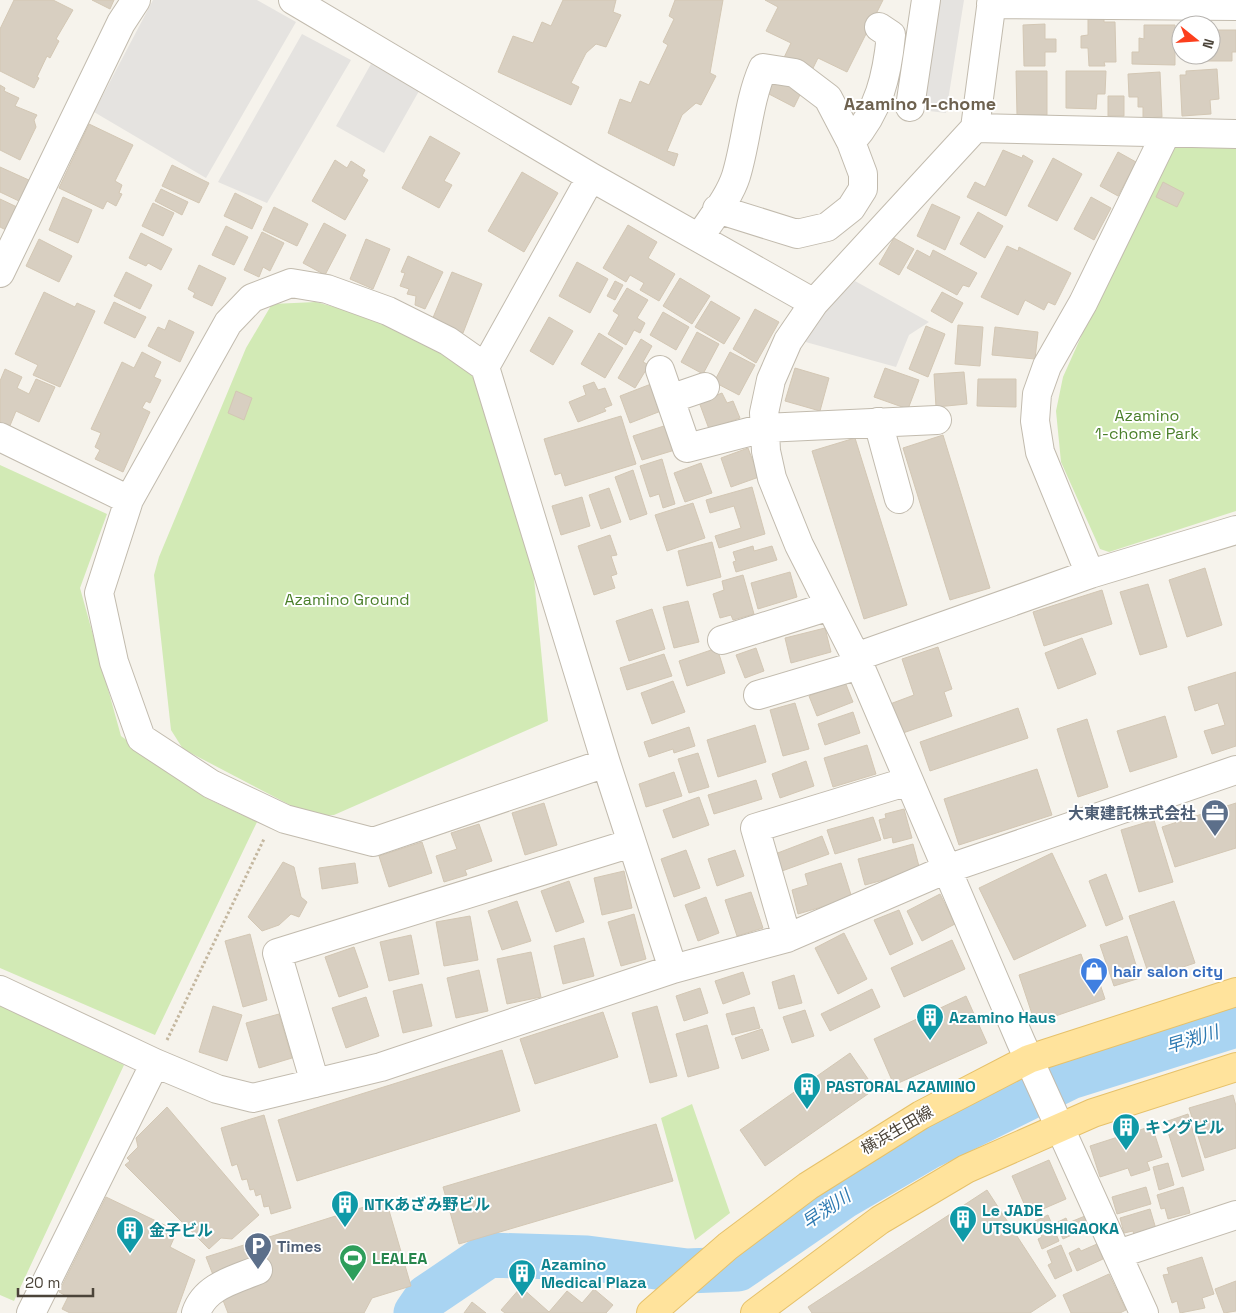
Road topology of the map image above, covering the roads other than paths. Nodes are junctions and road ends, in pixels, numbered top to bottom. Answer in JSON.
{"nodes":[{"id":1,"x":136,"y":0,"type":"edge"},
{"id":2,"x":293,"y":0,"type":"edge"},
{"id":3,"x":926,"y":0,"type":"edge"},
{"id":4,"x":992,"y":2,"type":"edge"},
{"id":5,"x":1236,"y":6,"type":"edge"},
{"id":6,"x":879,"y":27,"type":"dead end"},
{"id":7,"x":910,"y":107,"type":"dead end"},
{"id":8,"x":975,"y":128,"type":"junction"},
{"id":9,"x":1166,"y":133,"type":"junction"},
{"id":10,"x":1236,"y":134,"type":"edge"},
{"id":11,"x":851,"y":142,"type":"junction"},
{"id":12,"x":591,"y":177,"type":"junction"},
{"id":13,"x":717,"y":209,"type":"junction"},
{"id":14,"x":698,"y":238,"type":"junction"},
{"id":15,"x":0,"y":273,"type":"edge"},
{"id":16,"x":814,"y":303,"type":"junction"},
{"id":17,"x":485,"y":367,"type":"junction"},
{"id":18,"x":660,"y":370,"type":"dead end"},
{"id":19,"x":704,"y":387,"type":"dead end"},
{"id":20,"x":670,"y":399,"type":"junction"},
{"id":21,"x":937,"y":420,"type":"dead end"},
{"id":22,"x":878,"y":422,"type":"junction"},
{"id":23,"x":764,"y":428,"type":"junction"},
{"id":24,"x":0,"y":437,"type":"edge"},
{"id":25,"x":899,"y":499,"type":"dead end"},
{"id":26,"x":129,"y":500,"type":"junction"},
{"id":27,"x":1236,"y":530,"type":"edge"},
{"id":28,"x":1090,"y":574,"type":"junction"},
{"id":29,"x":830,"y":606,"type":"junction"},
{"id":30,"x":722,"y":640,"type":"dead end"},
{"id":31,"x":858,"y":661,"type":"junction"},
{"id":32,"x":758,"y":695,"type":"dead end"},
{"id":33,"x":606,"y":763,"type":"junction"},
{"id":34,"x":1236,"y":770,"type":"edge"},
{"id":35,"x":909,"y":781,"type":"junction"},
{"id":36,"x":632,"y":843,"type":"junction"},
{"id":37,"x":947,"y":869,"type":"junction"},
{"id":38,"x":787,"y":938,"type":"junction"},
{"id":39,"x":673,"y":970,"type":"junction"},
{"id":40,"x":0,"y":990,"type":"edge"},
{"id":41,"x":1236,"y":992,"type":"edge"},
{"id":42,"x":155,"y":1063,"type":"junction"},
{"id":43,"x":1032,"y":1066,"type":"junction"},
{"id":44,"x":1236,"y":1067,"type":"edge"},
{"id":45,"x":315,"y":1083,"type":"junction"},
{"id":46,"x":1056,"y":1117,"type":"junction"},
{"id":47,"x":1236,"y":1216,"type":"edge"},
{"id":48,"x":1118,"y":1254,"type":"junction"},
{"id":49,"x":258,"y":1270,"type":"dead end"},
{"id":50,"x":657,"y":1307,"type":"edge"},
{"id":51,"x":31,"y":1313,"type":"edge"},
{"id":52,"x":196,"y":1313,"type":"edge"},
{"id":53,"x":755,"y":1313,"type":"edge"},
{"id":54,"x":1144,"y":1313,"type":"edge"}],
"edges":[{"from":1,"to":15,"type":"street"},
{"from":2,"to":12,"type":"street"},
{"from":3,"to":7,"type":"street"},
{"from":4,"to":5,"type":"street"},
{"from":4,"to":8,"type":"street"},
{"from":6,"to":11,"type":"street"},
{"from":8,"to":9,"type":"street"},
{"from":8,"to":16,"type":"street"},
{"from":9,"to":10,"type":"street"},
{"from":9,"to":28,"type":"street"},
{"from":11,"to":13,"type":"street"},
{"from":11,"to":13,"type":"street"},
{"from":12,"to":14,"type":"street"},
{"from":12,"to":17,"type":"street"},
{"from":13,"to":14,"type":"street"},
{"from":14,"to":16,"type":"street"},
{"from":16,"to":23,"type":"street"},
{"from":17,"to":26,"type":"street"},
{"from":17,"to":33,"type":"street"},
{"from":18,"to":20,"type":"street"},
{"from":19,"to":20,"type":"street"},
{"from":20,"to":23,"type":"street"},
{"from":21,"to":22,"type":"street"},
{"from":22,"to":23,"type":"street"},
{"from":22,"to":25,"type":"street"},
{"from":23,"to":29,"type":"street"},
{"from":24,"to":26,"type":"street"},
{"from":26,"to":33,"type":"street"},
{"from":27,"to":28,"type":"street"},
{"from":28,"to":31,"type":"street"},
{"from":29,"to":30,"type":"street"},
{"from":29,"to":31,"type":"street"},
{"from":31,"to":32,"type":"street"},
{"from":31,"to":35,"type":"street"},
{"from":33,"to":36,"type":"street"},
{"from":34,"to":37,"type":"street"},
{"from":35,"to":37,"type":"street"},
{"from":35,"to":38,"type":"street"},
{"from":36,"to":39,"type":"street"},
{"from":36,"to":45,"type":"street"},
{"from":37,"to":38,"type":"street"},
{"from":37,"to":43,"type":"street"},
{"from":38,"to":39,"type":"street"},
{"from":39,"to":45,"type":"street"},
{"from":40,"to":42,"type":"street"},
{"from":41,"to":43,"type":"main road","name":"横浜生田線"},
{"from":42,"to":45,"type":"street"},
{"from":42,"to":51,"type":"street"},
{"from":43,"to":46,"type":"street"},
{"from":43,"to":50,"type":"main road","name":"横浜生田線"},
{"from":44,"to":46,"type":"main road"},
{"from":46,"to":48,"type":"street"},
{"from":46,"to":53,"type":"main road"},
{"from":47,"to":48,"type":"street"},
{"from":48,"to":54,"type":"street"},
{"from":49,"to":52,"type":"street"}]}
